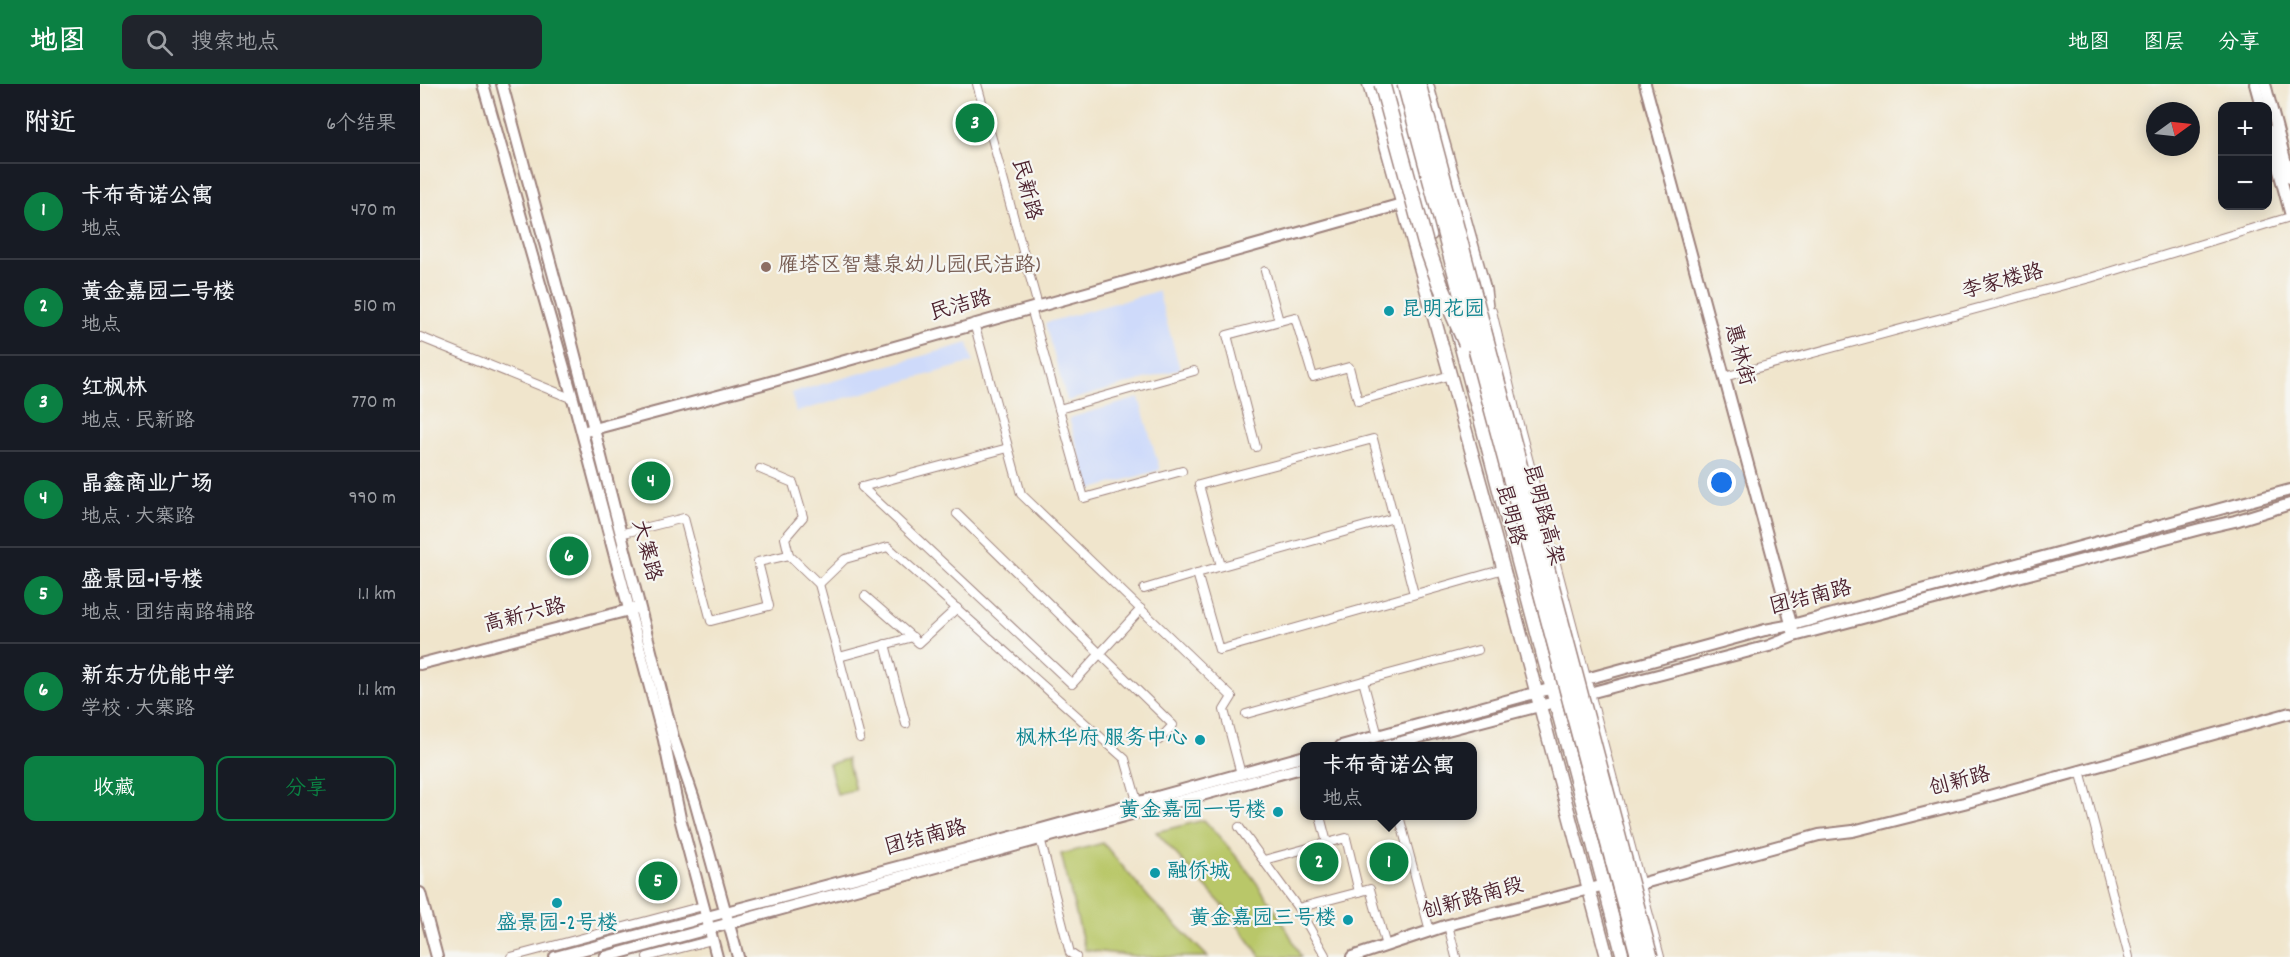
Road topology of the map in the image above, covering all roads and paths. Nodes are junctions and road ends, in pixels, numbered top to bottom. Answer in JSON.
{"nodes":[{"id":1,"x":483,"y":84,"type":"edge"},
{"id":2,"x":502,"y":84,"type":"edge"},
{"id":3,"x":977,"y":84,"type":"edge"},
{"id":4,"x":1369,"y":84,"type":"edge"},
{"id":5,"x":1382,"y":84,"type":"edge"},
{"id":6,"x":1390,"y":84,"type":"edge"},
{"id":7,"x":1405,"y":84,"type":"edge"},
{"id":8,"x":1418,"y":84,"type":"edge"},
{"id":9,"x":1426,"y":84,"type":"edge"},
{"id":10,"x":1432,"y":84,"type":"edge"},
{"id":11,"x":1645,"y":84,"type":"edge"},
{"id":12,"x":2255,"y":84,"type":"edge"},
{"id":13,"x":2265,"y":84,"type":"edge"},
{"id":14,"x":2260,"y":102,"type":"edge"},
{"id":15,"x":2272,"y":145,"type":"edge"},
{"id":16,"x":2290,"y":178,"type":"edge"},
{"id":17,"x":1421,"y":199,"type":"junction"},
{"id":18,"x":1401,"y":204,"type":"junction"},
{"id":19,"x":2290,"y":212,"type":"edge"},
{"id":20,"x":2290,"y":217,"type":"edge"},
{"id":21,"x":1265,"y":271,"type":"dead end"},
{"id":22,"x":1034,"y":307,"type":"junction"},
{"id":23,"x":1279,"y":321,"type":"junction"},
{"id":24,"x":974,"y":323,"type":"junction"},
{"id":25,"x":420,"y":338,"type":"edge"},
{"id":26,"x":1490,"y":355,"type":"junction"},
{"id":27,"x":1194,"y":371,"type":"dead end"},
{"id":28,"x":1451,"y":375,"type":"junction"},
{"id":29,"x":1724,"y":377,"type":"junction"},
{"id":30,"x":1485,"y":388,"type":"junction"},
{"id":31,"x":573,"y":399,"type":"junction"},
{"id":32,"x":1059,"y":409,"type":"junction"},
{"id":33,"x":587,"y":431,"type":"junction"},
{"id":34,"x":1256,"y":447,"type":"dead end"},
{"id":35,"x":1008,"y":448,"type":"junction"},
{"id":36,"x":760,"y":469,"type":"dead end"},
{"id":37,"x":1182,"y":471,"type":"dead end"},
{"id":38,"x":2290,"y":489,"type":"edge"},
{"id":39,"x":2287,"y":506,"type":"edge"},
{"id":40,"x":957,"y":514,"type":"dead end"},
{"id":41,"x":1394,"y":518,"type":"junction"},
{"id":42,"x":620,"y":534,"type":"junction"},
{"id":43,"x":789,"y":555,"type":"junction"},
{"id":44,"x":1221,"y":567,"type":"junction"},
{"id":45,"x":1503,"y":569,"type":"junction"},
{"id":46,"x":1197,"y":573,"type":"junction"},
{"id":47,"x":819,"y":584,"type":"junction"},
{"id":48,"x":1144,"y":589,"type":"dead end"},
{"id":49,"x":1414,"y":594,"type":"junction"},
{"id":50,"x":865,"y":596,"type":"dead end"},
{"id":51,"x":957,"y":608,"type":"junction"},
{"id":52,"x":634,"y":609,"type":"junction"},
{"id":53,"x":1141,"y":609,"type":"junction"},
{"id":54,"x":1793,"y":631,"type":"junction"},
{"id":55,"x":913,"y":637,"type":"junction"},
{"id":56,"x":885,"y":645,"type":"junction"},
{"id":57,"x":1478,"y":650,"type":"dead end"},
{"id":58,"x":1100,"y":655,"type":"junction"},
{"id":59,"x":839,"y":657,"type":"junction"},
{"id":60,"x":420,"y":664,"type":"edge"},
{"id":61,"x":1586,"y":678,"type":"junction"},
{"id":62,"x":1363,"y":681,"type":"junction"},
{"id":63,"x":1551,"y":688,"type":"junction"},
{"id":64,"x":1537,"y":693,"type":"junction"},
{"id":65,"x":1591,"y":694,"type":"junction"},
{"id":66,"x":1555,"y":703,"type":"junction"},
{"id":67,"x":1540,"y":707,"type":"junction"},
{"id":68,"x":2290,"y":713,"type":"edge"},
{"id":69,"x":1246,"y":714,"type":"dead end"},
{"id":70,"x":906,"y":724,"type":"dead end"},
{"id":71,"x":1378,"y":736,"type":"junction"},
{"id":72,"x":860,"y":738,"type":"dead end"},
{"id":73,"x":1159,"y":740,"type":"dead end"},
{"id":74,"x":1358,"y":742,"type":"edge"},
{"id":75,"x":1405,"y":742,"type":"edge"},
{"id":76,"x":1300,"y":757,"type":"edge"},
{"id":77,"x":1300,"y":768,"type":"edge"},
{"id":78,"x":2080,"y":770,"type":"junction"},
{"id":79,"x":1241,"y":774,"type":"junction"},
{"id":80,"x":1137,"y":801,"type":"junction"},
{"id":81,"x":1321,"y":820,"type":"edge"},
{"id":82,"x":1400,"y":820,"type":"edge"},
{"id":83,"x":1239,"y":827,"type":"dead end"},
{"id":84,"x":1039,"y":834,"type":"junction"},
{"id":85,"x":1327,"y":843,"type":"junction"},
{"id":86,"x":1264,"y":860,"type":"junction"},
{"id":87,"x":1640,"y":884,"type":"junction"},
{"id":88,"x":1605,"y":885,"type":"junction"},
{"id":89,"x":1590,"y":888,"type":"junction"},
{"id":90,"x":1359,"y":892,"type":"junction"},
{"id":91,"x":420,"y":893,"type":"edge"},
{"id":92,"x":1625,"y":902,"type":"junction"},
{"id":93,"x":1298,"y":908,"type":"junction"},
{"id":94,"x":705,"y":911,"type":"junction"},
{"id":95,"x":726,"y":911,"type":"junction"},
{"id":96,"x":729,"y":924,"type":"junction"},
{"id":97,"x":1448,"y":925,"type":"junction"},
{"id":98,"x":1430,"y":931,"type":"junction"},
{"id":99,"x":711,"y":935,"type":"junction"},
{"id":100,"x":1386,"y":946,"type":"junction"},
{"id":101,"x":1325,"y":955,"type":"dead end"},
{"id":102,"x":437,"y":957,"type":"edge"},
{"id":103,"x":511,"y":957,"type":"edge"},
{"id":104,"x":555,"y":957,"type":"edge"},
{"id":105,"x":605,"y":957,"type":"edge"},
{"id":106,"x":647,"y":957,"type":"edge"},
{"id":107,"x":717,"y":957,"type":"edge"},
{"id":108,"x":738,"y":957,"type":"edge"},
{"id":109,"x":1076,"y":957,"type":"edge"},
{"id":110,"x":1352,"y":957,"type":"edge"},
{"id":111,"x":1456,"y":957,"type":"edge"},
{"id":112,"x":1607,"y":957,"type":"edge"},
{"id":113,"x":1623,"y":957,"type":"edge"},
{"id":114,"x":1633,"y":957,"type":"edge"},
{"id":115,"x":1639,"y":957,"type":"edge"},
{"id":116,"x":1650,"y":957,"type":"edge"},
{"id":117,"x":1659,"y":957,"type":"edge"},
{"id":118,"x":2130,"y":957,"type":"edge"}],
"edges":[{"from":1,"to":31,"type":"main road","name":"大寨路"},
{"from":2,"to":33,"type":"main road","name":"大寨路"},
{"from":3,"to":22,"type":"street","name":"民新路"},
{"from":4,"to":18,"type":"main road","name":"昆明路"},
{"from":5,"to":30,"type":"highway","bridge":true},
{"from":6,"to":17,"type":"main road","name":"昆明路"},
{"from":7,"to":30,"type":"highway","name":"昆明路高架","bridge":true},
{"from":8,"to":26,"type":"highway","name":"昆明路高架","bridge":true},
{"from":9,"to":26,"type":"highway","bridge":true},
{"from":10,"to":61,"type":"street","name":"昆明路"},
{"from":11,"to":29,"type":"main road","name":"惠林街"},
{"from":12,"to":14,"type":"main road"},
{"from":13,"to":16,"type":"main road"},
{"from":15,"to":19,"type":"main road"},
{"from":17,"to":18,"type":"main road","name":"民洁路"},
{"from":17,"to":63,"type":"main road","name":"昆明路"},
{"from":18,"to":22,"type":"main road","name":"民洁路"},
{"from":18,"to":28,"type":"main road","name":"昆明路"},
{"from":20,"to":29,"type":"street","name":"李家楼路"},
{"from":21,"to":23,"type":"street"},
{"from":22,"to":24,"type":"main road","name":"民洁路"},
{"from":22,"to":32,"type":"street","name":"民新路"},
{"from":23,"to":28,"type":"street"},
{"from":23,"to":34,"type":"street"},
{"from":24,"to":33,"type":"main road","name":"民洁路"},
{"from":24,"to":35,"type":"street"},
{"from":25,"to":31,"type":"street"},
{"from":26,"to":116,"type":"highway","name":"昆明路高架","bridge":true},
{"from":27,"to":32,"type":"street"},
{"from":28,"to":45,"type":"main road","name":"昆明路"},
{"from":29,"to":54,"type":"main road","name":"惠林街"},
{"from":30,"to":92,"type":"highway","name":"昆明路高架","bridge":true},
{"from":31,"to":33,"type":"main road","name":"大寨路"},
{"from":32,"to":37,"type":"street","name":"民新路"},
{"from":33,"to":42,"type":"main road","name":"大寨路"},
{"from":33,"to":52,"type":"main road","name":"大寨路"},
{"from":35,"to":53,"type":"street"},
{"from":35,"to":58,"type":"street"},
{"from":36,"to":43,"type":"street"},
{"from":38,"to":54,"type":"main road","name":"团结南路"},
{"from":39,"to":54,"type":"main road","name":"团结南路"},
{"from":40,"to":58,"type":"street"},
{"from":41,"to":44,"type":"street"},
{"from":41,"to":44,"type":"street"},
{"from":41,"to":49,"type":"street"},
{"from":42,"to":43,"type":"street"},
{"from":42,"to":52,"type":"main road","name":"大寨路"},
{"from":43,"to":47,"type":"street"},
{"from":44,"to":46,"type":"street"},
{"from":45,"to":49,"type":"street"},
{"from":45,"to":64,"type":"main road","name":"昆明路"},
{"from":46,"to":48,"type":"street"},
{"from":46,"to":49,"type":"street"},
{"from":47,"to":51,"type":"street"},
{"from":47,"to":59,"type":"street"},
{"from":50,"to":55,"type":"street"},
{"from":51,"to":55,"type":"street"},
{"from":51,"to":80,"type":"street"},
{"from":52,"to":60,"type":"main road","name":"高新六路"},
{"from":52,"to":94,"type":"main road","name":"大寨路"},
{"from":52,"to":95,"type":"main road","name":"大寨路"},
{"from":53,"to":58,"type":"street"},
{"from":53,"to":79,"type":"street"},
{"from":54,"to":61,"type":"main road","name":"团结南路"},
{"from":54,"to":65,"type":"main road","name":"团结南路"},
{"from":55,"to":56,"type":"street"},
{"from":56,"to":59,"type":"street"},
{"from":56,"to":70,"type":"street"},
{"from":57,"to":62,"type":"street"},
{"from":58,"to":73,"type":"street"},
{"from":59,"to":72,"type":"street"},
{"from":61,"to":63,"type":"main road","name":"团结南路"},
{"from":61,"to":65,"type":"street","name":"昆明路"},
{"from":62,"to":69,"type":"street"},
{"from":62,"to":71,"type":"street"},
{"from":63,"to":64,"type":"main road","name":"团结南路"},
{"from":63,"to":66,"type":"main road","name":"昆明路"},
{"from":64,"to":67,"type":"main road","name":"昆明路"},
{"from":64,"to":71,"type":"main road","name":"团结南路"},
{"from":65,"to":66,"type":"main road","name":"团结南路"},
{"from":65,"to":87,"type":"street","name":"昆明路"},
{"from":66,"to":67,"type":"main road","name":"团结南路"},
{"from":66,"to":88,"type":"main road","name":"昆明路"},
{"from":67,"to":75,"type":"main road","name":"团结南路"},
{"from":67,"to":89,"type":"main road","name":"昆明路"},
{"from":68,"to":78,"type":"main road","name":"创新路"},
{"from":71,"to":74,"type":"main road","name":"团结南路"},
{"from":76,"to":79,"type":"main road","name":"团结南路"},
{"from":77,"to":84,"type":"main road","name":"团结南路"},
{"from":78,"to":87,"type":"main road","name":"创新路"},
{"from":78,"to":118,"type":"street"},
{"from":79,"to":80,"type":"main road","name":"团结南路"},
{"from":80,"to":84,"type":"main road","name":"团结南路"},
{"from":81,"to":85,"type":"street"},
{"from":82,"to":98,"type":"street"},
{"from":83,"to":86,"type":"street"},
{"from":84,"to":95,"type":"main road","name":"团结南路"},
{"from":84,"to":96,"type":"main road","name":"团结南路"},
{"from":84,"to":109,"type":"street"},
{"from":85,"to":86,"type":"street"},
{"from":85,"to":90,"type":"street"},
{"from":86,"to":93,"type":"street"},
{"from":87,"to":88,"type":"street"},
{"from":87,"to":117,"type":"street","name":"昆明路"},
{"from":88,"to":89,"type":"main road","name":"创新路南段"},
{"from":88,"to":113,"type":"main road","name":"昆明路"},
{"from":89,"to":97,"type":"main road","name":"创新路南段"},
{"from":89,"to":112,"type":"main road","name":"昆明路"},
{"from":90,"to":93,"type":"street"},
{"from":90,"to":100,"type":"street"},
{"from":91,"to":102,"type":"main road"},
{"from":92,"to":114,"type":"highway","bridge":true},
{"from":92,"to":115,"type":"highway","name":"昆明路高架","bridge":true},
{"from":93,"to":101,"type":"street"},
{"from":94,"to":95,"type":"main road","name":"团结南路"},
{"from":94,"to":99,"type":"main road","name":"大寨路"},
{"from":94,"to":103,"type":"street"},
{"from":94,"to":104,"type":"main road","name":"团结南路"},
{"from":95,"to":96,"type":"main road","name":"大寨路"},
{"from":96,"to":99,"type":"main road","name":"团结南路"},
{"from":96,"to":108,"type":"main road","name":"大寨路"},
{"from":97,"to":98,"type":"main road","name":"创新路南段"},
{"from":97,"to":111,"type":"street"},
{"from":98,"to":100,"type":"main road","name":"创新路南段"},
{"from":99,"to":105,"type":"main road","name":"团结南路"},
{"from":99,"to":106,"type":"street"},
{"from":99,"to":107,"type":"main road","name":"大寨路"},
{"from":100,"to":110,"type":"main road","name":"创新路南段"}]}
